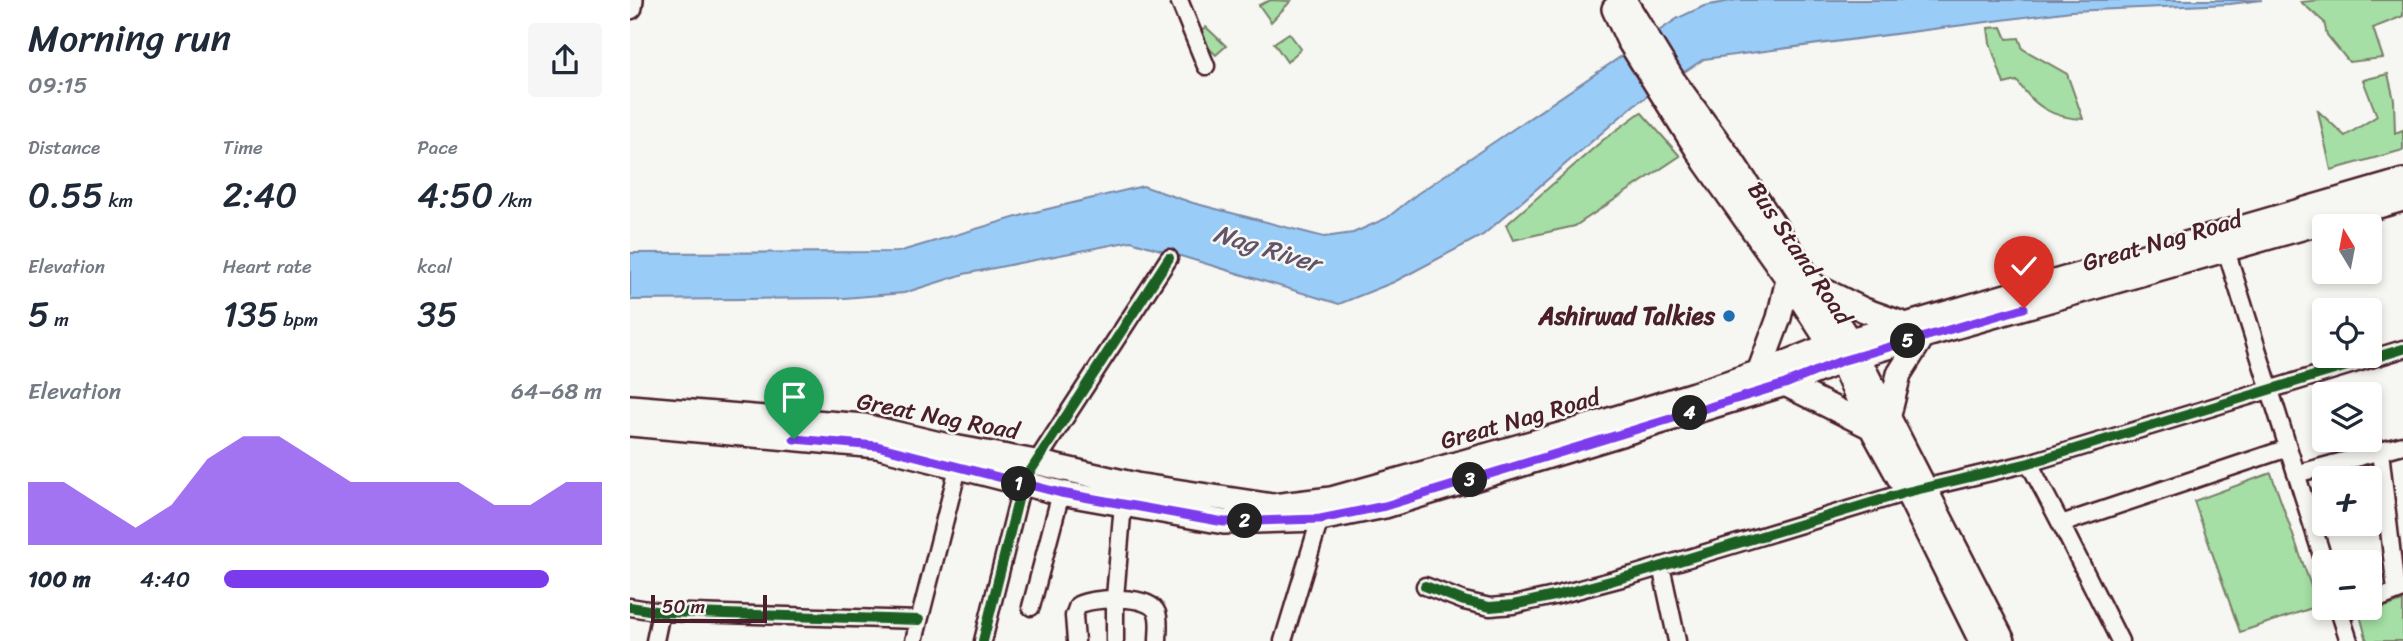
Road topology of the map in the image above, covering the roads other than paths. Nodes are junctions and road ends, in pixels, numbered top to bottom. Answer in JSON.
{"nodes":[{"id":1,"x":631,"y":0,"type":"edge"},
{"id":2,"x":1179,"y":0,"type":"edge"},
{"id":3,"x":1610,"y":0,"type":"edge"},
{"id":4,"x":1624,"y":0,"type":"edge"},
{"id":5,"x":630,"y":7,"type":"edge"},
{"id":6,"x":1637,"y":37,"type":"junction"},
{"id":7,"x":1206,"y":66,"type":"dead end"},
{"id":8,"x":1667,"y":84,"type":"junction"},
{"id":9,"x":2403,"y":181,"type":"edge"},
{"id":10,"x":2403,"y":199,"type":"edge"},
{"id":11,"x":2226,"y":250,"type":"junction"},
{"id":12,"x":1169,"y":258,"type":"dead end"},
{"id":13,"x":1788,"y":279,"type":"junction"},
{"id":14,"x":1814,"y":285,"type":"junction"},
{"id":15,"x":1914,"y":331,"type":"junction"},
{"id":16,"x":2403,"y":349,"type":"edge"},
{"id":17,"x":1844,"y":351,"type":"junction"},
{"id":18,"x":1759,"y":372,"type":"junction"},
{"id":19,"x":1785,"y":384,"type":"junction"},
{"id":20,"x":2270,"y":390,"type":"junction"},
{"id":21,"x":630,"y":407,"type":"edge"},
{"id":22,"x":1880,"y":421,"type":"junction"},
{"id":23,"x":630,"y":424,"type":"edge"},
{"id":24,"x":2403,"y":445,"type":"edge"},
{"id":25,"x":2288,"y":448,"type":"junction"},
{"id":26,"x":2382,"y":450,"type":"edge"},
{"id":27,"x":2376,"y":452,"type":"edge"},
{"id":28,"x":2380,"y":452,"type":"edge"},
{"id":29,"x":1035,"y":462,"type":"junction"},
{"id":30,"x":2029,"y":463,"type":"junction"},
{"id":31,"x":958,"y":468,"type":"junction"},
{"id":32,"x":2296,"y":474,"type":"junction"},
{"id":33,"x":1022,"y":484,"type":"junction"},
{"id":34,"x":1916,"y":490,"type":"junction"},
{"id":35,"x":1061,"y":493,"type":"junction"},
{"id":36,"x":1123,"y":504,"type":"junction"},
{"id":37,"x":1320,"y":519,"type":"junction"},
{"id":38,"x":2061,"y":524,"type":"junction"},
{"id":39,"x":2320,"y":550,"type":"edge"},
{"id":40,"x":1661,"y":565,"type":"junction"},
{"id":41,"x":1426,"y":586,"type":"dead end"},
{"id":42,"x":2399,"y":590,"type":"edge"},
{"id":43,"x":1115,"y":597,"type":"junction"},
{"id":44,"x":2382,"y":597,"type":"edge"},
{"id":45,"x":630,"y":607,"type":"edge"},
{"id":46,"x":1031,"y":607,"type":"dead end"},
{"id":47,"x":661,"y":612,"type":"junction"},
{"id":48,"x":919,"y":620,"type":"junction"},
{"id":49,"x":2342,"y":620,"type":"edge"},
{"id":50,"x":655,"y":641,"type":"edge"},
{"id":51,"x":914,"y":641,"type":"edge"},
{"id":52,"x":983,"y":641,"type":"edge"},
{"id":53,"x":1076,"y":641,"type":"edge"},
{"id":54,"x":1115,"y":641,"type":"edge"},
{"id":55,"x":1158,"y":641,"type":"edge"},
{"id":56,"x":1283,"y":641,"type":"edge"},
{"id":57,"x":1677,"y":641,"type":"edge"},
{"id":58,"x":1981,"y":641,"type":"edge"},
{"id":59,"x":2003,"y":641,"type":"edge"},
{"id":60,"x":2120,"y":641,"type":"edge"},
{"id":61,"x":2349,"y":641,"type":"edge"}],
"edges":[{"from":1,"to":5,"type":"main road"},
{"from":2,"to":7,"type":"street"},
{"from":3,"to":6,"type":"main road"},
{"from":4,"to":6,"type":"main road"},
{"from":6,"to":8,"type":"main road"},
{"from":8,"to":13,"type":"main road","name":"Bus Stand Road"},
{"from":8,"to":14,"type":"main road"},
{"from":9,"to":15,"type":"main road","name":"Great Nag Road"},
{"from":10,"to":11,"type":"main road","name":"Great Nag Road"},
{"from":11,"to":15,"type":"main road","name":"Great Nag Road"},
{"from":11,"to":20,"type":"street"},
{"from":12,"to":29,"type":"street"},
{"from":13,"to":17,"type":"main road","name":"Bus Stand Road"},
{"from":13,"to":18,"type":"main road"},
{"from":14,"to":15,"type":"main road"},
{"from":14,"to":17,"type":"main road"},
{"from":15,"to":17,"type":"main road","name":"Great Nag Road"},
{"from":15,"to":22,"type":"main road"},
{"from":16,"to":20,"type":"street"},
{"from":17,"to":18,"type":"main road","name":"Great Nag Road"},
{"from":17,"to":19,"type":"main road","name":"Great Nag Road"},
{"from":17,"to":22,"type":"main road","name":"Bus Stand Road"},
{"from":18,"to":29,"type":"main road","name":"Great Nag Road"},
{"from":19,"to":22,"type":"main road"},
{"from":19,"to":37,"type":"main road","name":"Great Nag Road"},
{"from":20,"to":25,"type":"street"},
{"from":20,"to":30,"type":"street"},
{"from":21,"to":29,"type":"main road","name":"Great Nag Road"},
{"from":22,"to":34,"type":"main road","name":"Bus Stand Road"},
{"from":23,"to":31,"type":"main road","name":"Great Nag Road"},
{"from":24,"to":26,"type":"street"},
{"from":25,"to":32,"type":"street"},
{"from":25,"to":38,"type":"street"},
{"from":27,"to":32,"type":"street"},
{"from":28,"to":42,"type":"street"},
{"from":29,"to":33,"type":"street"},
{"from":30,"to":34,"type":"street"},
{"from":30,"to":38,"type":"street"},
{"from":31,"to":33,"type":"main road","name":"Great Nag Road"},
{"from":31,"to":48,"type":"street"},
{"from":32,"to":39,"type":"street"},
{"from":33,"to":35,"type":"main road","name":"Great Nag Road"},
{"from":33,"to":52,"type":"street"},
{"from":34,"to":40,"type":"street"},
{"from":34,"to":58,"type":"main road","name":"Bus Stand Road"},
{"from":34,"to":59,"type":"main road"},
{"from":35,"to":36,"type":"main road","name":"Great Nag Road"},
{"from":35,"to":46,"type":"street"},
{"from":36,"to":37,"type":"main road","name":"Great Nag Road"},
{"from":36,"to":43,"type":"street"},
{"from":37,"to":56,"type":"street"},
{"from":38,"to":60,"type":"street"},
{"from":40,"to":41,"type":"street"},
{"from":40,"to":57,"type":"street"},
{"from":42,"to":44,"type":"street"},
{"from":43,"to":53,"type":"street"},
{"from":43,"to":54,"type":"street"},
{"from":43,"to":55,"type":"street"},
{"from":45,"to":47,"type":"street"},
{"from":47,"to":48,"type":"street"},
{"from":47,"to":50,"type":"street"},
{"from":48,"to":51,"type":"street"},
{"from":49,"to":61,"type":"street"}]}
